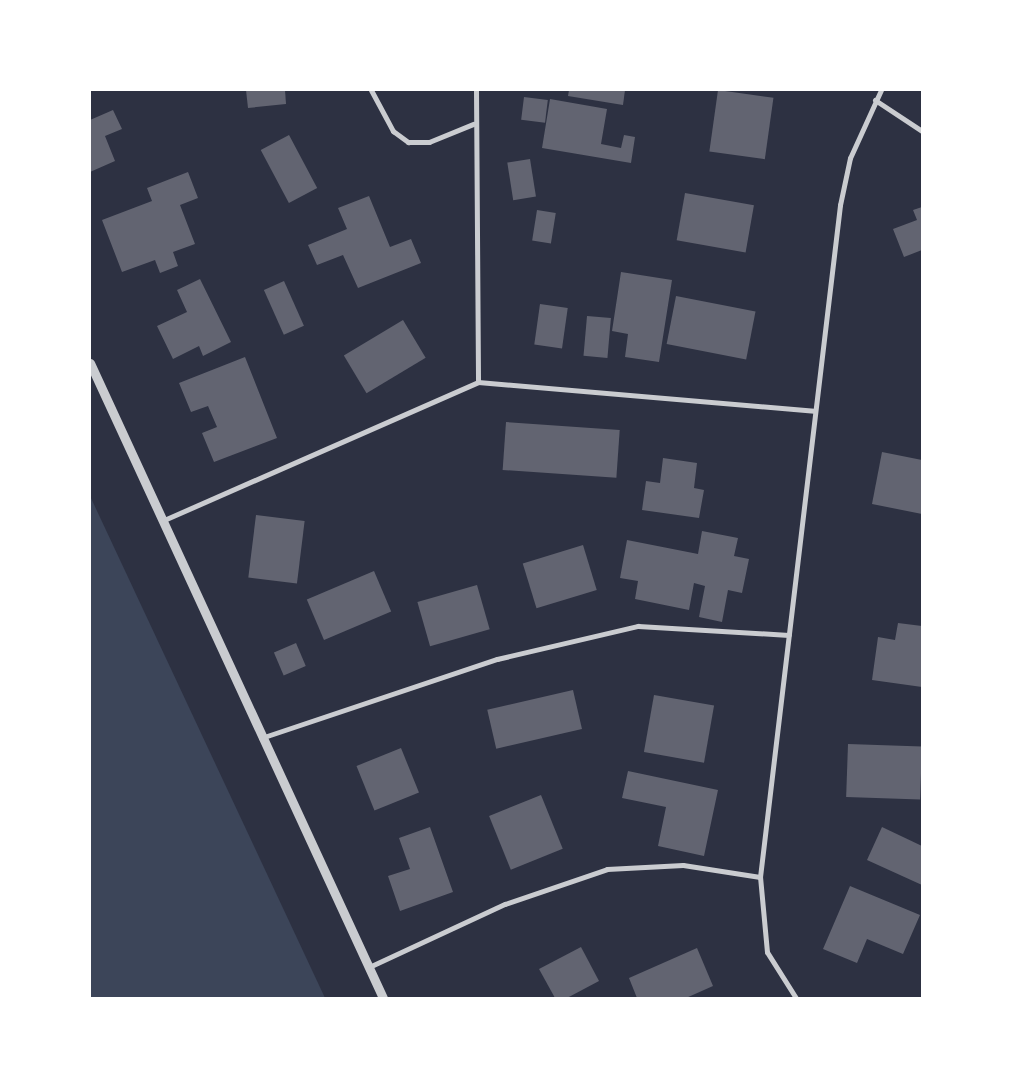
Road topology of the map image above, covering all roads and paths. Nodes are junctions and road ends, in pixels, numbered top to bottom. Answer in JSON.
{"nodes":[{"id":1,"x":370,"y":90,"type":"edge"},
{"id":2,"x":476,"y":90,"type":"edge"},
{"id":3,"x":881,"y":90,"type":"edge"},
{"id":4,"x":875,"y":100,"type":"junction"},
{"id":5,"x":473,"y":124,"type":"junction"},
{"id":6,"x":922,"y":131,"type":"edge"},
{"id":7,"x":90,"y":363,"type":"edge"},
{"id":8,"x":478,"y":382,"type":"junction"},
{"id":9,"x":814,"y":411,"type":"junction"},
{"id":10,"x":164,"y":520,"type":"junction"},
{"id":11,"x":789,"y":635,"type":"junction"},
{"id":12,"x":259,"y":738,"type":"junction"},
{"id":13,"x":760,"y":877,"type":"junction"},
{"id":14,"x":369,"y":967,"type":"junction"},
{"id":15,"x":383,"y":998,"type":"edge"},
{"id":16,"x":796,"y":998,"type":"edge"}],
"edges":[{"from":1,"to":5,"type":"street"},
{"from":2,"to":5,"type":"street"},
{"from":3,"to":4,"type":"street"},
{"from":4,"to":6,"type":"street"},
{"from":4,"to":9,"type":"street"},
{"from":5,"to":8,"type":"street"},
{"from":7,"to":10,"type":"street"},
{"from":8,"to":9,"type":"street"},
{"from":8,"to":10,"type":"street"},
{"from":9,"to":11,"type":"street"},
{"from":10,"to":12,"type":"street"},
{"from":11,"to":12,"type":"street"},
{"from":11,"to":13,"type":"street"},
{"from":12,"to":14,"type":"street"},
{"from":13,"to":14,"type":"street"},
{"from":13,"to":16,"type":"street"},
{"from":14,"to":15,"type":"street"}]}
